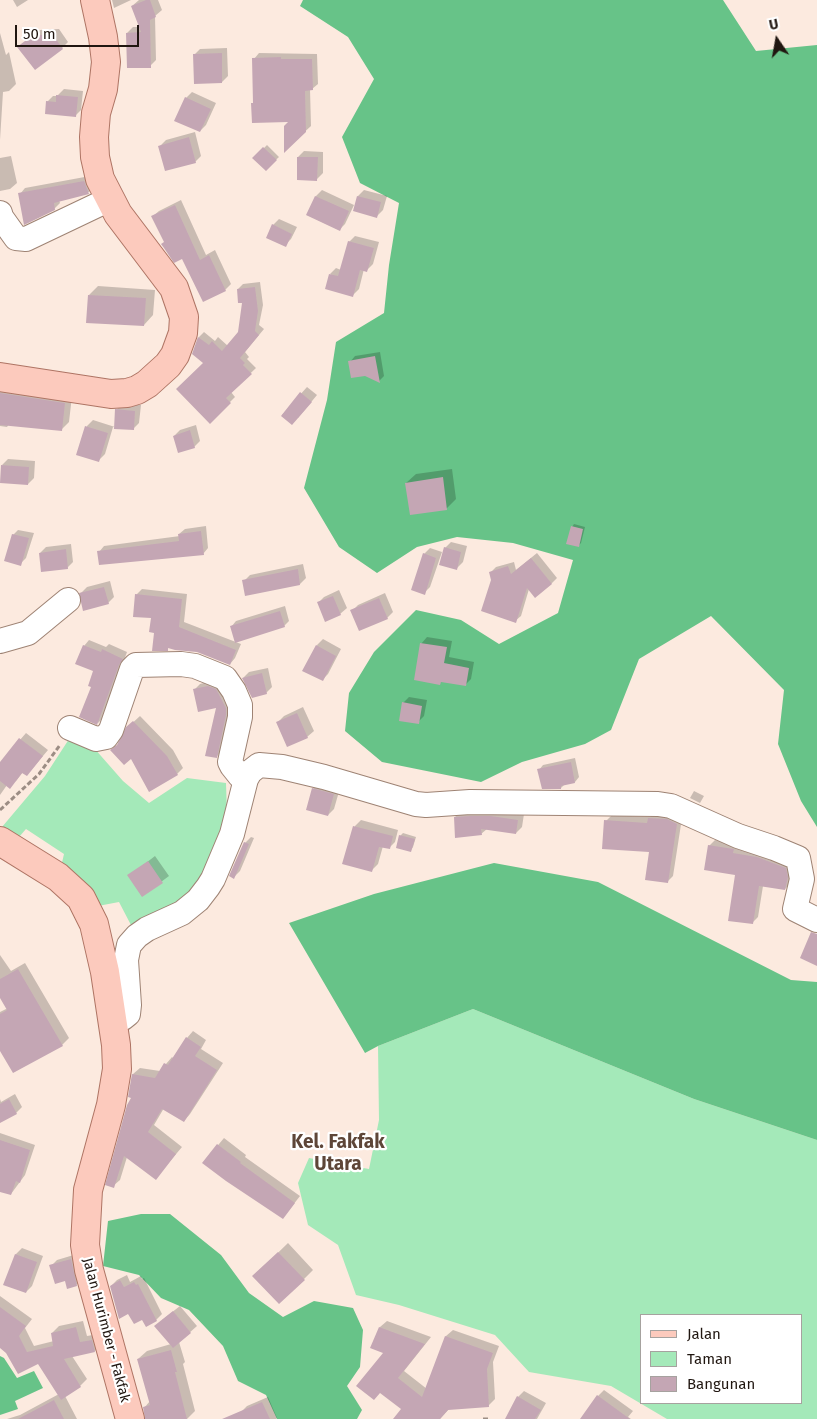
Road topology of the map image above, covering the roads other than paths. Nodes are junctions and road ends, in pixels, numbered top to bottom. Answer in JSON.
{"nodes":[{"id":1,"x":95,"y":0,"type":"edge"},
{"id":2,"x":110,"y":199,"type":"junction"},
{"id":3,"x":0,"y":213,"type":"edge"},
{"id":4,"x":0,"y":377,"type":"edge"},
{"id":5,"x":68,"y":600,"type":"dead end"},
{"id":6,"x":0,"y":641,"type":"edge"},
{"id":7,"x":70,"y":728,"type":"road end"},
{"id":8,"x":246,"y":779,"type":"junction"},
{"id":9,"x":0,"y":841,"type":"edge"},
{"id":10,"x":817,"y":920,"type":"edge"},
{"id":11,"x":112,"y":1022,"type":"junction"},
{"id":12,"x":130,"y":1419,"type":"edge"}],
"edges":[{"from":1,"to":2,"type":"main road"},
{"from":2,"to":3,"type":"street"},
{"from":2,"to":4,"type":"main road"},
{"from":5,"to":6,"type":"street"},
{"from":7,"to":8,"type":"street"},
{"from":8,"to":10,"type":"street"},
{"from":8,"to":11,"type":"street"},
{"from":9,"to":11,"type":"main road","name":"Jalan Hurimber - Fakfak"},
{"from":11,"to":12,"type":"main road","name":"Jalan Hurimber - Fakfak"}]}
